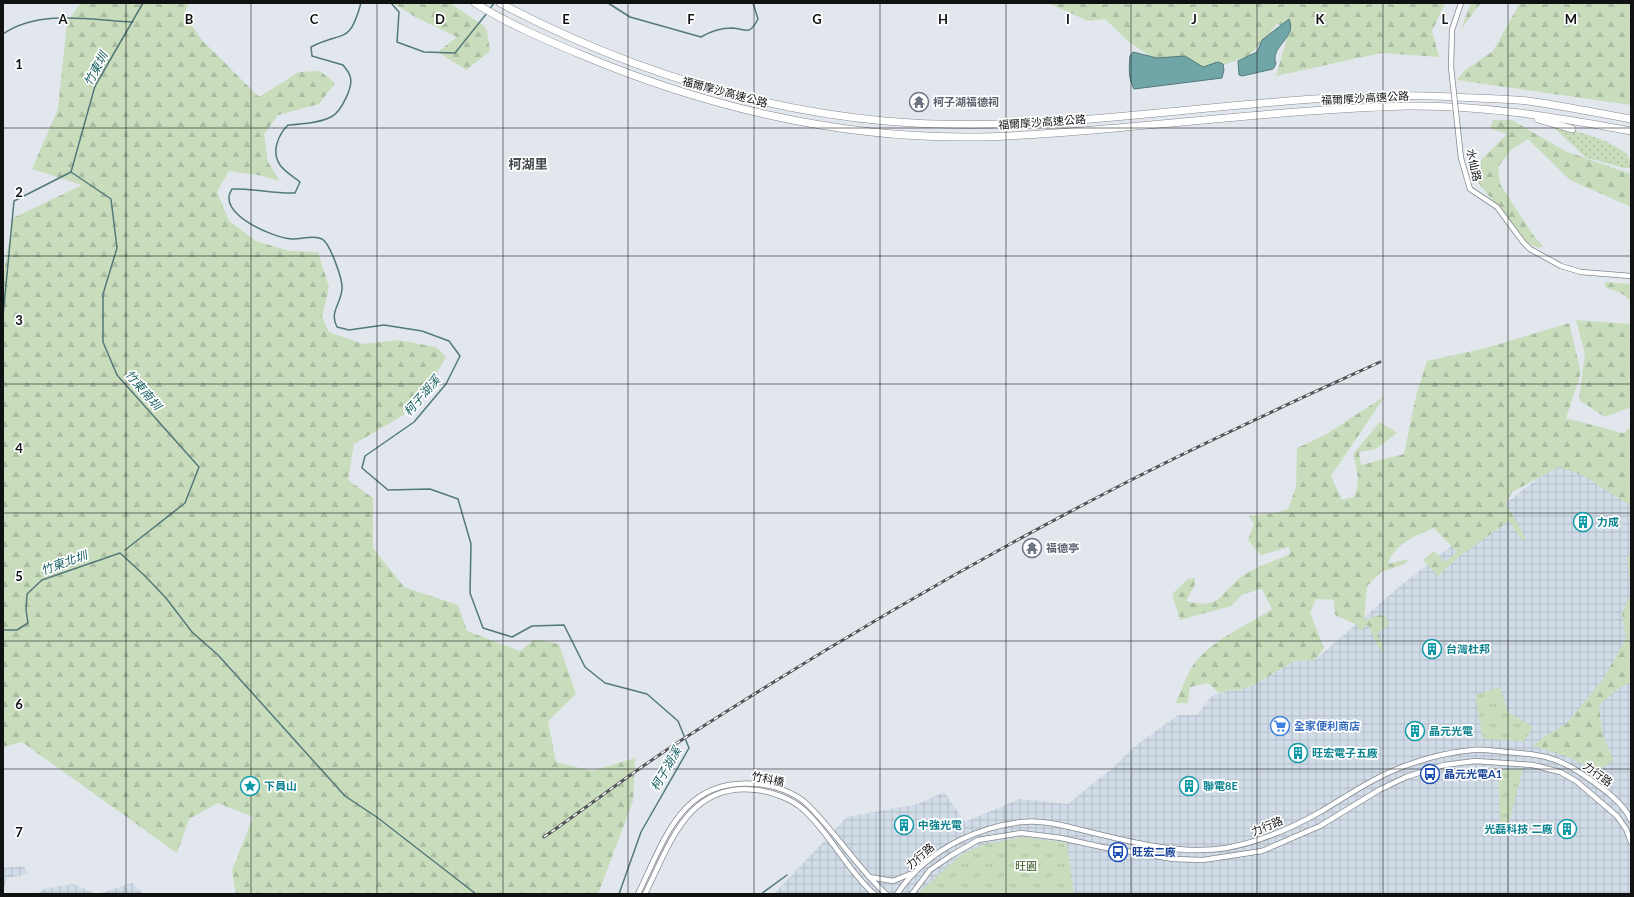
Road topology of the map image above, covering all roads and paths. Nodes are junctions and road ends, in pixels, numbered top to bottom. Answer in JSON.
{"nodes":[{"id":1,"x":475,"y":3,"type":"edge"},
{"id":2,"x":500,"y":3,"type":"edge"},
{"id":3,"x":1461,"y":3,"type":"edge"},
{"id":4,"x":1509,"y":110,"type":"junction"},
{"id":5,"x":1631,"y":119,"type":"edge"},
{"id":6,"x":1572,"y":129,"type":"dead end"},
{"id":7,"x":1631,"y":131,"type":"edge"},
{"id":8,"x":1631,"y":276,"type":"edge"},
{"id":9,"x":1631,"y":820,"type":"edge"},
{"id":10,"x":1631,"y":842,"type":"edge"},
{"id":11,"x":916,"y":870,"type":"junction"},
{"id":12,"x":868,"y":877,"type":"junction"},
{"id":13,"x":868,"y":888,"type":"junction"},
{"id":14,"x":638,"y":894,"type":"edge"},
{"id":15,"x":645,"y":894,"type":"edge"},
{"id":16,"x":871,"y":894,"type":"edge"},
{"id":17,"x":874,"y":894,"type":"edge"},
{"id":18,"x":886,"y":894,"type":"edge"},
{"id":19,"x":896,"y":894,"type":"edge"},
{"id":20,"x":912,"y":894,"type":"edge"}],
"edges":[{"from":1,"to":4,"type":"highway","name":"福爾摩沙高速公路"},
{"from":2,"to":5,"type":"highway","name":"福爾摩沙高速公路"},
{"from":3,"to":8,"type":"street","name":"水仙路","bridge":true},
{"from":4,"to":6,"type":"highway"},
{"from":4,"to":7,"type":"highway","name":"福爾摩沙高速公路"},
{"from":9,"to":11,"type":"street","name":"力行路"},
{"from":10,"to":20,"type":"street","name":"力行路"},
{"from":11,"to":12,"type":"street"},
{"from":11,"to":19,"type":"street","name":"力行路"},
{"from":12,"to":14,"type":"street","name":"竹科橋"},
{"from":12,"to":18,"type":"street","name":"竹科橋"},
{"from":13,"to":15,"type":"street","name":"竹科橋"},
{"from":13,"to":16,"type":"street"},
{"from":13,"to":17,"type":"street"}]}
